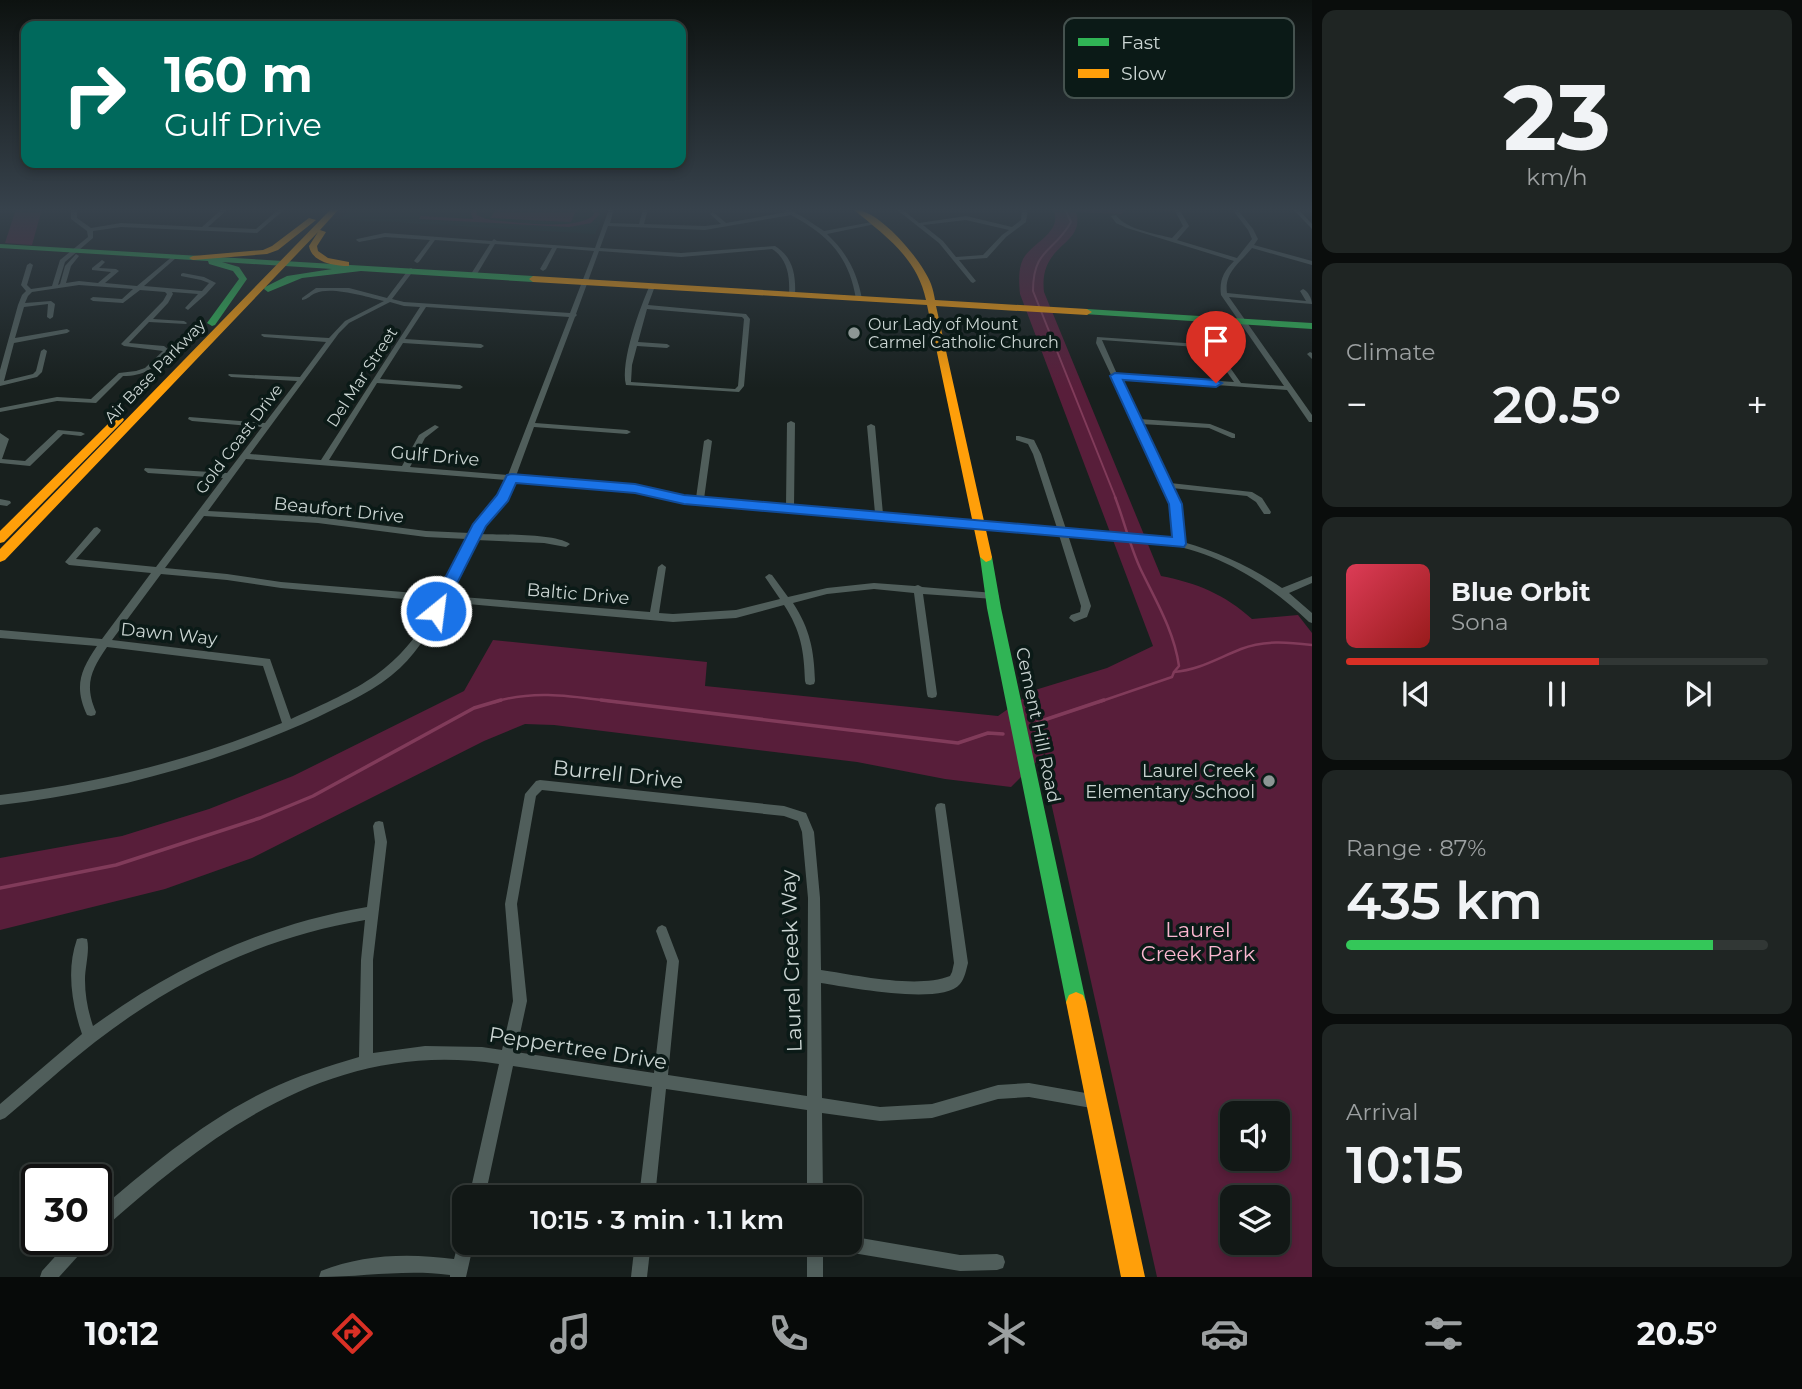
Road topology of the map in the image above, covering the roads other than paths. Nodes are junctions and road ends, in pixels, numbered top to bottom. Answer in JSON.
{"nodes":[{"id":1,"x":29,"y":269,"type":"edge"},
{"id":2,"x":58,"y":269,"type":"edge"},
{"id":3,"x":67,"y":269,"type":"edge"},
{"id":4,"x":94,"y":269,"type":"edge"},
{"id":5,"x":160,"y":269,"type":"edge"},
{"id":6,"x":233,"y":269,"type":"edge"},
{"id":7,"x":271,"y":269,"type":"edge"},
{"id":8,"x":272,"y":269,"type":"edge"},
{"id":9,"x":359,"y":269,"type":"edge"},
{"id":10,"x":411,"y":269,"type":"edge"},
{"id":11,"x":438,"y":269,"type":"edge"},
{"id":12,"x":477,"y":269,"type":"edge"},
{"id":13,"x":591,"y":269,"type":"edge"},
{"id":14,"x":790,"y":269,"type":"edge"},
{"id":15,"x":852,"y":269,"type":"edge"},
{"id":16,"x":919,"y":269,"type":"edge"},
{"id":17,"x":961,"y":269,"type":"edge"},
{"id":18,"x":1231,"y":269,"type":"edge"},
{"id":19,"x":474,"y":274,"type":"junction"},
{"id":20,"x":183,"y":275,"type":"dead end"},
{"id":21,"x":587,"y":281,"type":"junction"},
{"id":22,"x":973,"y":281,"type":"dead end"},
{"id":23,"x":63,"y":284,"type":"junction"},
{"id":24,"x":100,"y":284,"type":"junction"},
{"id":25,"x":55,"y":285,"type":"junction"},
{"id":26,"x":652,"y":286,"type":"junction"},
{"id":27,"x":139,"y":287,"type":"junction"},
{"id":28,"x":30,"y":291,"type":"junction"},
{"id":29,"x":168,"y":291,"type":"junction"},
{"id":30,"x":1303,"y":291,"type":"dead end"},
{"id":31,"x":204,"y":293,"type":"junction"},
{"id":32,"x":792,"y":295,"type":"junction"},
{"id":33,"x":1224,"y":295,"type":"junction"},
{"id":34,"x":93,"y":299,"type":"dead end"},
{"id":35,"x":304,"y":299,"type":"dead end"},
{"id":36,"x":859,"y":299,"type":"junction"},
{"id":37,"x":388,"y":301,"type":"junction"},
{"id":38,"x":931,"y":303,"type":"junction"},
{"id":39,"x":21,"y":305,"type":"junction"},
{"id":40,"x":424,"y":306,"type":"junction"},
{"id":41,"x":645,"y":307,"type":"junction"},
{"id":42,"x":188,"y":308,"type":"dead end"},
{"id":43,"x":574,"y":315,"type":"junction"},
{"id":44,"x":233,"y":316,"type":"junction"},
{"id":45,"x":50,"y":317,"type":"dead end"},
{"id":46,"x":147,"y":320,"type":"junction"},
{"id":47,"x":1241,"y":322,"type":"junction"},
{"id":48,"x":184,"y":323,"type":"dead end"},
{"id":49,"x":212,"y":323,"type":"junction"},
{"id":50,"x":1312,"y":326,"type":"edge"},
{"id":51,"x":67,"y":331,"type":"dead end"},
{"id":52,"x":264,"y":335,"type":"dead end"},
{"id":53,"x":331,"y":340,"type":"junction"},
{"id":54,"x":12,"y":341,"type":"junction"},
{"id":55,"x":401,"y":341,"type":"junction"},
{"id":56,"x":635,"y":344,"type":"junction"},
{"id":57,"x":481,"y":346,"type":"dead end"},
{"id":58,"x":667,"y":346,"type":"dead end"},
{"id":59,"x":44,"y":351,"type":"dead end"},
{"id":60,"x":231,"y":374,"type":"dead end"},
{"id":61,"x":1115,"y":376,"type":"junction"},
{"id":62,"x":301,"y":379,"type":"junction"},
{"id":63,"x":376,"y":381,"type":"junction"},
{"id":64,"x":0,"y":383,"type":"edge"},
{"id":65,"x":1239,"y":385,"type":"junction"},
{"id":66,"x":460,"y":387,"type":"dead end"},
{"id":67,"x":1289,"y":388,"type":"junction"},
{"id":68,"x":0,"y":410,"type":"edge"},
{"id":69,"x":192,"y":419,"type":"dead end"},
{"id":70,"x":1312,"y":420,"type":"edge"},
{"id":71,"x":1136,"y":421,"type":"junction"},
{"id":72,"x":791,"y":423,"type":"dead end"},
{"id":73,"x":267,"y":425,"type":"junction"},
{"id":74,"x":531,"y":425,"type":"junction"},
{"id":75,"x":871,"y":426,"type":"dead end"},
{"id":76,"x":435,"y":427,"type":"dead end"},
{"id":77,"x":627,"y":432,"type":"dead end"},
{"id":78,"x":81,"y":434,"type":"dead end"},
{"id":79,"x":0,"y":435,"type":"edge"},
{"id":80,"x":1232,"y":436,"type":"dead end"},
{"id":81,"x":1019,"y":438,"type":"dead end"},
{"id":82,"x":708,"y":441,"type":"dead end"},
{"id":83,"x":244,"y":456,"type":"junction"},
{"id":84,"x":0,"y":459,"type":"edge"},
{"id":85,"x":323,"y":463,"type":"junction"},
{"id":86,"x":405,"y":469,"type":"junction"},
{"id":87,"x":148,"y":470,"type":"dead end"},
{"id":88,"x":228,"y":477,"type":"junction"},
{"id":89,"x":512,"y":478,"type":"junction"},
{"id":90,"x":1167,"y":485,"type":"junction"},
{"id":91,"x":700,"y":501,"type":"junction"},
{"id":92,"x":790,"y":509,"type":"junction"},
{"id":93,"x":1267,"y":512,"type":"dead end"},
{"id":94,"x":201,"y":513,"type":"junction"},
{"id":95,"x":879,"y":516,"type":"junction"},
{"id":96,"x":981,"y":525,"type":"junction"},
{"id":97,"x":97,"y":530,"type":"dead end"},
{"id":98,"x":1062,"y":532,"type":"junction"},
{"id":99,"x":473,"y":536,"type":"junction"},
{"id":100,"x":0,"y":539,"type":"edge"},
{"id":101,"x":565,"y":544,"type":"dead end"},
{"id":102,"x":1179,"y":544,"type":"junction"},
{"id":103,"x":0,"y":557,"type":"edge"},
{"id":104,"x":662,"y":567,"type":"dead end"},
{"id":105,"x":157,"y":571,"type":"junction"},
{"id":106,"x":769,"y":577,"type":"dead end"},
{"id":107,"x":1312,"y":579,"type":"edge"},
{"id":108,"x":918,"y":588,"type":"junction"},
{"id":109,"x":1282,"y":592,"type":"junction"},
{"id":110,"x":994,"y":596,"type":"junction"},
{"id":111,"x":444,"y":597,"type":"junction"},
{"id":112,"x":787,"y":602,"type":"junction"},
{"id":113,"x":654,"y":616,"type":"junction"},
{"id":114,"x":1074,"y":618,"type":"dead end"},
{"id":115,"x":1312,"y":620,"type":"edge"},
{"id":116,"x":0,"y":634,"type":"edge"},
{"id":117,"x":104,"y":643,"type":"junction"},
{"id":118,"x":810,"y":681,"type":"dead end"},
{"id":119,"x":932,"y":694,"type":"dead end"},
{"id":120,"x":92,"y":712,"type":"dead end"},
{"id":121,"x":288,"y":725,"type":"junction"},
{"id":122,"x":0,"y":800,"type":"edge"},
{"id":123,"x":941,"y":808,"type":"dead end"},
{"id":124,"x":802,"y":817,"type":"joint"},
{"id":125,"x":379,"y":826,"type":"dead end"},
{"id":126,"x":370,"y":913,"type":"junction"},
{"id":127,"x":662,"y":931,"type":"dead end"},
{"id":128,"x":82,"y":944,"type":"dead end"},
{"id":129,"x":815,"y":976,"type":"junction"},
{"id":130,"x":90,"y":1037,"type":"junction"},
{"id":131,"x":509,"y":1058,"type":"junction"},
{"id":132,"x":366,"y":1060,"type":"junction"},
{"id":133,"x":659,"y":1081,"type":"junction"},
{"id":134,"x":1097,"y":1102,"type":"junction"},
{"id":135,"x":816,"y":1104,"type":"junction"},
{"id":136,"x":0,"y":1113,"type":"edge"},
{"id":137,"x":480,"y":1185,"type":"edge"},
{"id":138,"x":648,"y":1185,"type":"edge"},
{"id":139,"x":815,"y":1185,"type":"edge"},
{"id":140,"x":112,"y":1210,"type":"edge"},
{"id":141,"x":862,"y":1247,"type":"edge"},
{"id":142,"x":68,"y":1255,"type":"edge"},
{"id":143,"x":463,"y":1255,"type":"edge"},
{"id":144,"x":642,"y":1255,"type":"edge"},
{"id":145,"x":815,"y":1255,"type":"edge"},
{"id":146,"x":997,"y":1262,"type":"dead end"},
{"id":147,"x":459,"y":1273,"type":"edge"},
{"id":148,"x":48,"y":1277,"type":"edge"},
{"id":149,"x":327,"y":1277,"type":"edge"},
{"id":150,"x":639,"y":1277,"type":"edge"},
{"id":151,"x":815,"y":1277,"type":"edge"},
{"id":152,"x":1133,"y":1277,"type":"edge"}],
"edges":[{"from":1,"to":28,"type":"street"},
{"from":2,"to":25,"type":"street"},
{"from":3,"to":23,"type":"street"},
{"from":4,"to":24,"type":"street"},
{"from":5,"to":27,"type":"street"},
{"from":6,"to":49,"type":"main road"},
{"from":7,"to":49,"type":"main road","name":"Air Base Parkway"},
{"from":8,"to":44,"type":"main road","name":"Air Base Parkway"},
{"from":9,"to":44,"type":"main road"},
{"from":10,"to":37,"type":"street","name":"Gold Coast Drive"},
{"from":11,"to":19,"type":"main road"},
{"from":12,"to":19,"type":"street"},
{"from":13,"to":21,"type":"street"},
{"from":14,"to":32,"type":"street"},
{"from":15,"to":36,"type":"street"},
{"from":16,"to":38,"type":"main road","name":"Cement Hill Road"},
{"from":17,"to":22,"type":"street"},
{"from":18,"to":33,"type":"street"},
{"from":19,"to":21,"type":"main road"},
{"from":20,"to":31,"type":"street"},
{"from":21,"to":26,"type":"main road"},
{"from":21,"to":43,"type":"street"},
{"from":23,"to":24,"type":"street"},
{"from":23,"to":25,"type":"street"},
{"from":24,"to":27,"type":"street"},
{"from":25,"to":28,"type":"street"},
{"from":26,"to":32,"type":"main road"},
{"from":26,"to":41,"type":"street"},
{"from":27,"to":29,"type":"street"},
{"from":27,"to":34,"type":"street"},
{"from":28,"to":39,"type":"street"},
{"from":29,"to":31,"type":"street"},
{"from":29,"to":46,"type":"street"},
{"from":30,"to":33,"type":"street"},
{"from":31,"to":42,"type":"street"},
{"from":32,"to":36,"type":"main road"},
{"from":33,"to":47,"type":"street"},
{"from":35,"to":37,"type":"street"},
{"from":36,"to":38,"type":"main road"},
{"from":37,"to":40,"type":"street"},
{"from":37,"to":53,"type":"street","name":"Gold Coast Drive"},
{"from":38,"to":47,"type":"main road"},
{"from":38,"to":96,"type":"main road","name":"Cement Hill Road"},
{"from":39,"to":45,"type":"street"},
{"from":39,"to":54,"type":"street"},
{"from":40,"to":43,"type":"street"},
{"from":40,"to":55,"type":"street","name":"Del Mar Street"},
{"from":41,"to":56,"type":"street"},
{"from":41,"to":56,"type":"street"},
{"from":43,"to":74,"type":"street"},
{"from":44,"to":103,"type":"main road","name":"Air Base Parkway"},
{"from":46,"to":48,"type":"street"},
{"from":46,"to":68,"type":"street"},
{"from":47,"to":50,"type":"main road"},
{"from":47,"to":67,"type":"street"},
{"from":49,"to":100,"type":"main road","name":"Air Base Parkway"},
{"from":51,"to":54,"type":"street"},
{"from":52,"to":53,"type":"street"},
{"from":53,"to":62,"type":"street","name":"Gold Coast Drive"},
{"from":54,"to":64,"type":"street"},
{"from":55,"to":57,"type":"street"},
{"from":55,"to":63,"type":"street","name":"Del Mar Street"},
{"from":56,"to":58,"type":"street"},
{"from":59,"to":64,"type":"street"},
{"from":60,"to":62,"type":"street"},
{"from":61,"to":65,"type":"street"},
{"from":61,"to":65,"type":"street"},
{"from":61,"to":71,"type":"street"},
{"from":62,"to":73,"type":"street","name":"Gold Coast Drive"},
{"from":63,"to":66,"type":"street"},
{"from":63,"to":85,"type":"street","name":"Del Mar Street"},
{"from":65,"to":67,"type":"street"},
{"from":67,"to":70,"type":"street"},
{"from":69,"to":73,"type":"street"},
{"from":71,"to":80,"type":"street"},
{"from":71,"to":90,"type":"street"},
{"from":72,"to":92,"type":"street"},
{"from":73,"to":83,"type":"street","name":"Gold Coast Drive"},
{"from":74,"to":77,"type":"street"},
{"from":74,"to":89,"type":"street"},
{"from":75,"to":95,"type":"street"},
{"from":76,"to":86,"type":"street"},
{"from":78,"to":84,"type":"street"},
{"from":79,"to":84,"type":"street"},
{"from":81,"to":98,"type":"street"},
{"from":82,"to":91,"type":"street"},
{"from":83,"to":85,"type":"street","name":"Gulf Drive"},
{"from":83,"to":88,"type":"street","name":"Gold Coast Drive"},
{"from":85,"to":86,"type":"street","name":"Gulf Drive"},
{"from":86,"to":89,"type":"street","name":"Gulf Drive"},
{"from":87,"to":88,"type":"street"},
{"from":88,"to":94,"type":"street","name":"Gold Coast Drive"},
{"from":89,"to":91,"type":"street","name":"Gulf Drive"},
{"from":89,"to":99,"type":"street"},
{"from":90,"to":93,"type":"street"},
{"from":90,"to":102,"type":"street"},
{"from":91,"to":92,"type":"street","name":"Gulf Drive"},
{"from":92,"to":95,"type":"street","name":"Gulf Drive"},
{"from":94,"to":99,"type":"street","name":"Beaufort Drive"},
{"from":94,"to":105,"type":"street","name":"Gold Coast Drive"},
{"from":95,"to":96,"type":"street","name":"Gulf Drive"},
{"from":96,"to":98,"type":"street","name":"Gulf Drive"},
{"from":96,"to":110,"type":"main road","name":"Cement Hill Road"},
{"from":97,"to":105,"type":"street","name":"Baltic Drive"},
{"from":98,"to":102,"type":"street","name":"Gulf Drive"},
{"from":98,"to":114,"type":"street"},
{"from":99,"to":101,"type":"street","name":"Beaufort Drive"},
{"from":99,"to":111,"type":"street"},
{"from":102,"to":109,"type":"street","name":"Gulf Drive"},
{"from":104,"to":113,"type":"street"},
{"from":105,"to":111,"type":"street","name":"Baltic Drive"},
{"from":105,"to":117,"type":"street","name":"Gold Coast Drive"},
{"from":106,"to":112,"type":"street"},
{"from":107,"to":109,"type":"street"},
{"from":108,"to":110,"type":"street","name":"Baltic Drive"},
{"from":108,"to":112,"type":"street","name":"Baltic Drive"},
{"from":108,"to":119,"type":"street"},
{"from":109,"to":115,"type":"street","name":"Gulf Drive"},
{"from":110,"to":134,"type":"main road","name":"Cement Hill Road"},
{"from":111,"to":113,"type":"street","name":"Baltic Drive"},
{"from":111,"to":121,"type":"street"},
{"from":112,"to":113,"type":"street","name":"Baltic Drive"},
{"from":112,"to":118,"type":"street"},
{"from":116,"to":117,"type":"street","name":"Dawn Way"},
{"from":117,"to":120,"type":"street","name":"Gold Coast Drive"},
{"from":117,"to":121,"type":"street","name":"Dawn Way"},
{"from":121,"to":122,"type":"street"},
{"from":123,"to":129,"type":"street"},
{"from":124,"to":129,"type":"street","name":"Laurel Creek Way"},
{"from":124,"to":131,"type":"street","name":"Burrell Drive"},
{"from":125,"to":126,"type":"street"},
{"from":126,"to":130,"type":"street"},
{"from":126,"to":132,"type":"street"},
{"from":127,"to":133,"type":"street"},
{"from":128,"to":130,"type":"street"},
{"from":129,"to":135,"type":"street","name":"Laurel Creek Way"},
{"from":130,"to":136,"type":"street"},
{"from":131,"to":132,"type":"street","name":"Peppertree Drive"},
{"from":131,"to":133,"type":"street","name":"Peppertree Drive"},
{"from":131,"to":137,"type":"street"},
{"from":132,"to":140,"type":"street","name":"Peppertree Drive"},
{"from":133,"to":135,"type":"street","name":"Peppertree Drive"},
{"from":133,"to":138,"type":"street"},
{"from":134,"to":135,"type":"street","name":"Peppertree Drive"},
{"from":134,"to":152,"type":"main road","name":"Cement Hill Road"},
{"from":135,"to":139,"type":"street","name":"Laurel Creek Way"},
{"from":141,"to":146,"type":"street"},
{"from":142,"to":148,"type":"street"},
{"from":143,"to":147,"type":"street"},
{"from":144,"to":150,"type":"street"},
{"from":145,"to":151,"type":"street"},
{"from":147,"to":149,"type":"street"}]}
